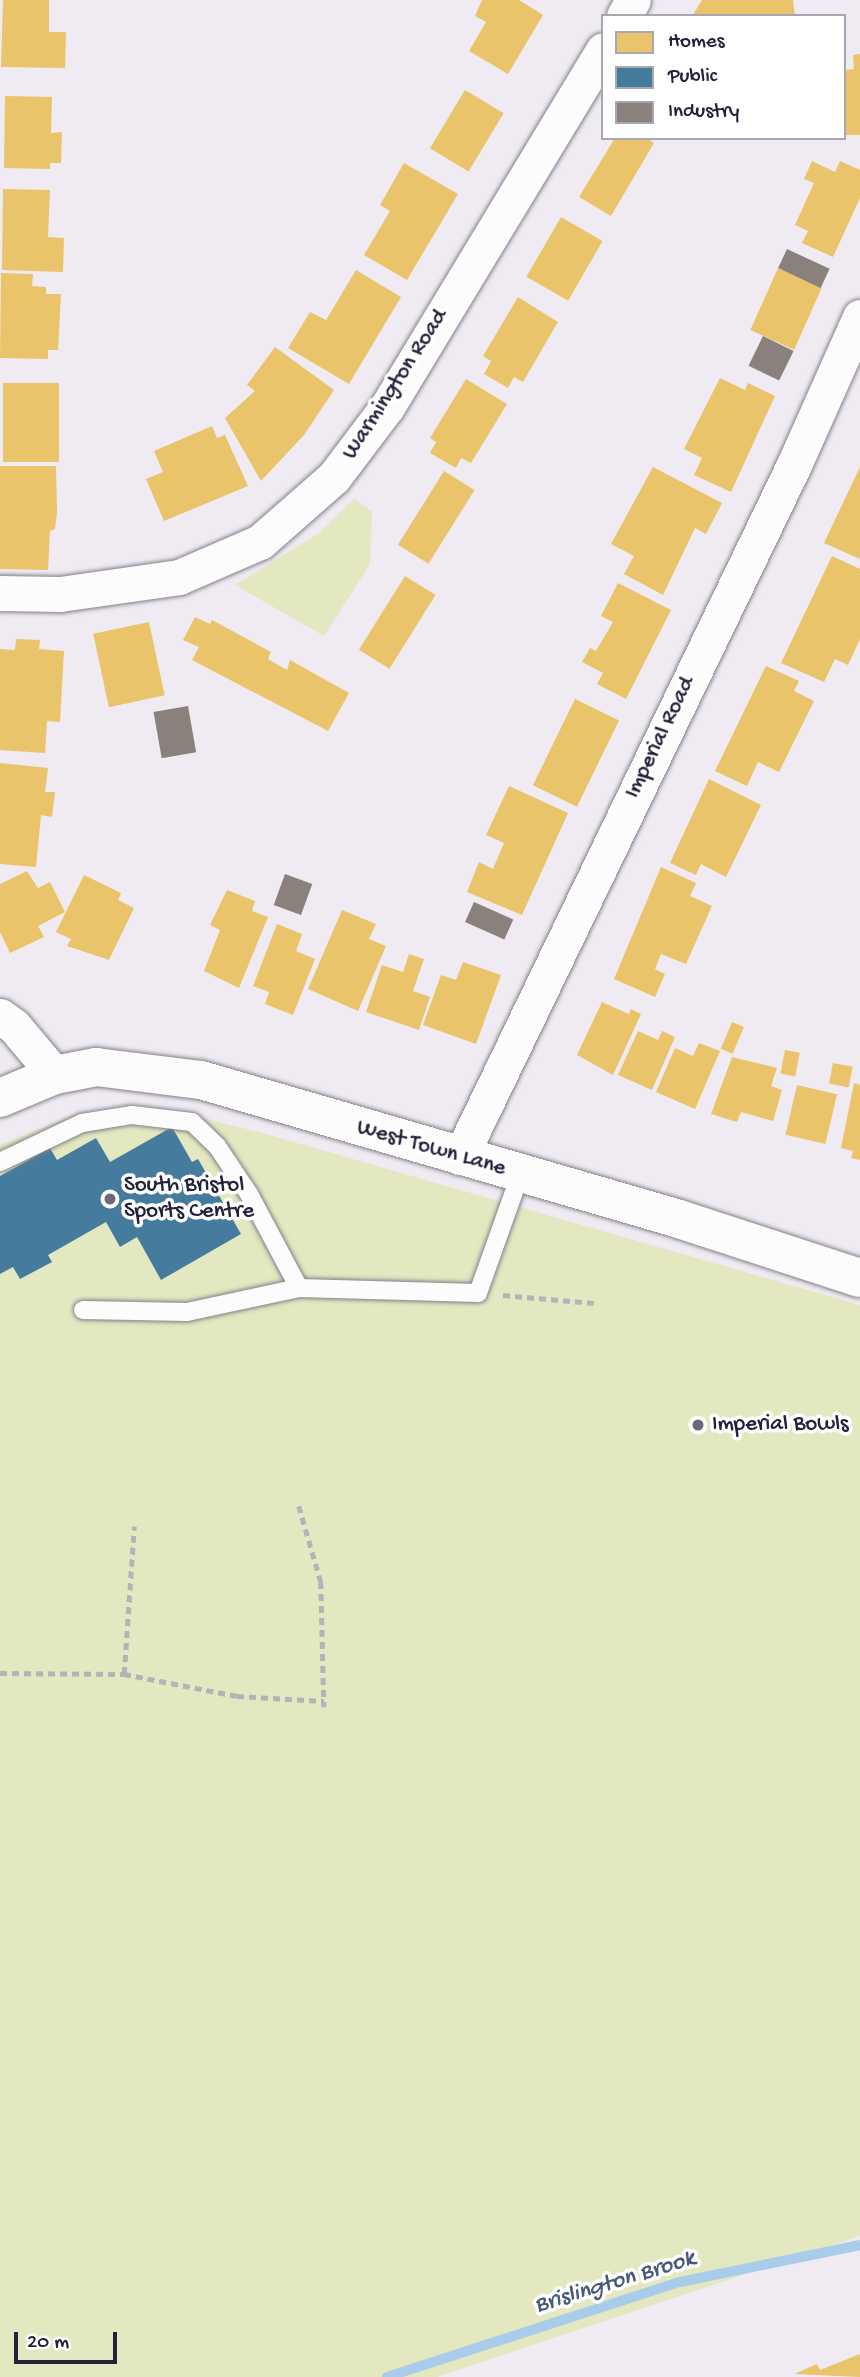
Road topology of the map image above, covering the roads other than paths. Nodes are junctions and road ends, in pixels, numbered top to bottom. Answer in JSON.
{"nodes":[{"id":1,"x":601,"y":53,"type":"edge"},
{"id":2,"x":860,"y":317,"type":"edge"},
{"id":3,"x":0,"y":593,"type":"edge"},
{"id":4,"x":0,"y":1016,"type":"edge"},
{"id":5,"x":55,"y":1075,"type":"junction"},
{"id":6,"x":0,"y":1098,"type":"edge"},
{"id":7,"x":460,"y":1157,"type":"junction"},
{"id":8,"x":0,"y":1162,"type":"edge"},
{"id":9,"x":520,"y":1175,"type":"junction"},
{"id":10,"x":860,"y":1278,"type":"edge"},
{"id":11,"x":299,"y":1288,"type":"junction"},
{"id":12,"x":83,"y":1310,"type":"dead end"}],
"edges":[{"from":1,"to":3,"type":"street","name":"Warmington Road"},
{"from":2,"to":7,"type":"street","name":"Imperial Road"},
{"from":4,"to":5,"type":"street"},
{"from":5,"to":6,"type":"main road","name":"West Town Lane"},
{"from":5,"to":7,"type":"main road","name":"West Town Lane"},
{"from":7,"to":9,"type":"main road","name":"West Town Lane"},
{"from":8,"to":11,"type":"lane"},
{"from":9,"to":10,"type":"main road","name":"West Town Lane"},
{"from":9,"to":11,"type":"lane"},
{"from":11,"to":12,"type":"lane"}]}
